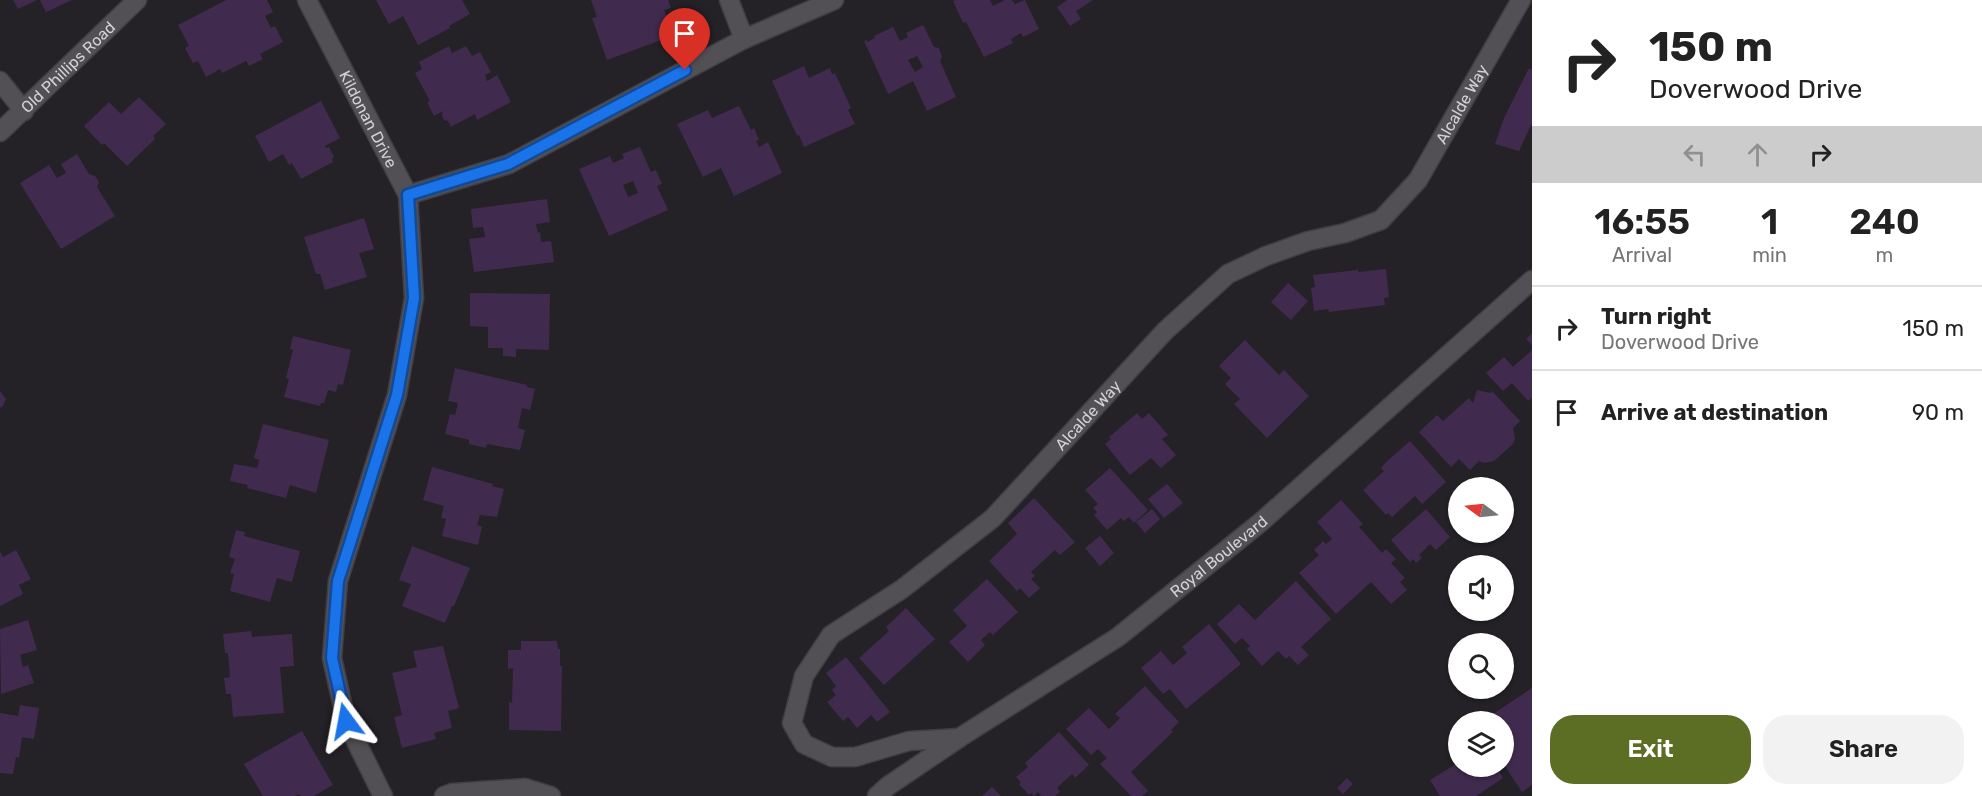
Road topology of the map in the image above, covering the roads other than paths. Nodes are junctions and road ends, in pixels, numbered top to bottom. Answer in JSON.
{"nodes":[{"id":1,"x":137,"y":0,"type":"edge"},
{"id":2,"x":307,"y":0,"type":"edge"},
{"id":3,"x":729,"y":0,"type":"edge"},
{"id":4,"x":834,"y":0,"type":"edge"},
{"id":5,"x":1521,"y":0,"type":"edge"},
{"id":6,"x":744,"y":39,"type":"junction"},
{"id":7,"x":0,"y":81,"type":"edge"},
{"id":8,"x":24,"y":111,"type":"junction"},
{"id":9,"x":0,"y":132,"type":"edge"},
{"id":10,"x":408,"y":195,"type":"junction"},
{"id":11,"x":1532,"y":280,"type":"edge"},
{"id":12,"x":959,"y":738,"type":"junction"},
{"id":13,"x":383,"y":796,"type":"edge"},
{"id":14,"x":444,"y":796,"type":"edge"},
{"id":15,"x":551,"y":796,"type":"edge"},
{"id":16,"x":877,"y":796,"type":"edge"}],
"edges":[{"from":1,"to":8,"type":"street","name":"Old Phillips Road"},
{"from":2,"to":10,"type":"street","name":"Kildonan Drive"},
{"from":3,"to":6,"type":"street"},
{"from":4,"to":6,"type":"street"},
{"from":5,"to":12,"type":"street","name":"Alcalde Way"},
{"from":6,"to":10,"type":"street"},
{"from":7,"to":8,"type":"street"},
{"from":8,"to":9,"type":"street","name":"Old Phillips Road"},
{"from":10,"to":13,"type":"street","name":"Kildonan Drive"},
{"from":11,"to":12,"type":"street","name":"Royal Boulevard"},
{"from":12,"to":16,"type":"street","name":"Royal Boulevard"},
{"from":14,"to":15,"type":"street"}]}
